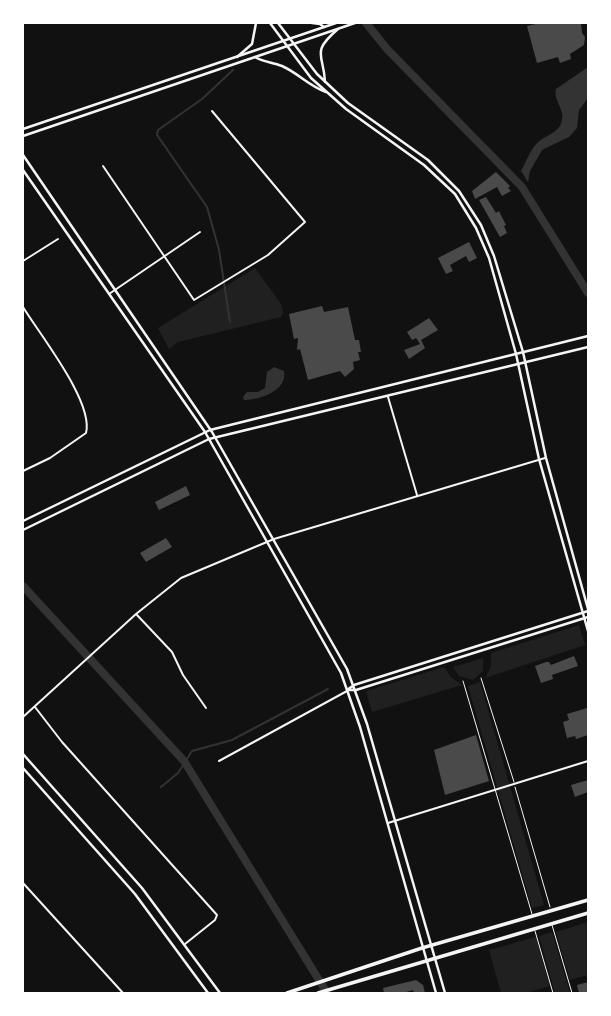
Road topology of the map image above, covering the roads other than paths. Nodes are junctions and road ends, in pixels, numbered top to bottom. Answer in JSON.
{"nodes":[{"id":1,"x":256,"y":23,"type":"edge"},
{"id":2,"x":270,"y":23,"type":"edge"},
{"id":3,"x":278,"y":23,"type":"edge"},
{"id":4,"x":312,"y":23,"type":"edge"},
{"id":5,"x":336,"y":23,"type":"edge"},
{"id":6,"x":355,"y":23,"type":"edge"},
{"id":7,"x":324,"y":27,"type":"junction"},
{"id":8,"x":338,"y":29,"type":"junction"},
{"id":9,"x":289,"y":40,"type":"junction"},
{"id":10,"x":283,"y":42,"type":"junction"},
{"id":11,"x":293,"y":45,"type":"junction"},
{"id":12,"x":286,"y":46,"type":"junction"},
{"id":13,"x":237,"y":57,"type":"junction"},
{"id":14,"x":255,"y":57,"type":"junction"},
{"id":15,"x":325,"y":82,"type":"junction"},
{"id":16,"x":327,"y":93,"type":"junction"},
{"id":17,"x":212,"y":111,"type":"dead end"},
{"id":18,"x":23,"y":129,"type":"edge"},
{"id":19,"x":23,"y":136,"type":"edge"},
{"id":20,"x":23,"y":155,"type":"edge"},
{"id":21,"x":103,"y":166,"type":"dead end"},
{"id":22,"x":23,"y":170,"type":"edge"},
{"id":23,"x":200,"y":232,"type":"dead end"},
{"id":24,"x":58,"y":239,"type":"dead end"},
{"id":25,"x":164,"y":256,"type":"junction"},
{"id":26,"x":23,"y":261,"type":"edge"},
{"id":27,"x":114,"y":290,"type":"junction"},
{"id":28,"x":108,"y":295,"type":"junction"},
{"id":29,"x":23,"y":307,"type":"edge"},
{"id":30,"x":588,"y":336,"type":"edge"},
{"id":31,"x":588,"y":347,"type":"edge"},
{"id":32,"x":523,"y":352,"type":"junction"},
{"id":33,"x":516,"y":354,"type":"junction"},
{"id":34,"x":525,"y":362,"type":"junction"},
{"id":35,"x":518,"y":364,"type":"junction"},
{"id":36,"x":387,"y":397,"type":"junction"},
{"id":37,"x":210,"y":430,"type":"junction"},
{"id":38,"x":205,"y":432,"type":"junction"},
{"id":39,"x":215,"y":438,"type":"junction"},
{"id":40,"x":209,"y":439,"type":"junction"},
{"id":41,"x":546,"y":458,"type":"junction"},
{"id":42,"x":539,"y":459,"type":"junction"},
{"id":43,"x":23,"y":471,"type":"edge"},
{"id":44,"x":417,"y":496,"type":"junction"},
{"id":45,"x":23,"y":521,"type":"edge"},
{"id":46,"x":23,"y":530,"type":"edge"},
{"id":47,"x":274,"y":539,"type":"junction"},
{"id":48,"x":267,"y":542,"type":"junction"},
{"id":49,"x":588,"y":610,"type":"edge"},
{"id":50,"x":583,"y":612,"type":"junction"},
{"id":51,"x":136,"y":614,"type":"junction"},
{"id":52,"x":586,"y":617,"type":"edge"},
{"id":53,"x":588,"y":631,"type":"edge"},
{"id":54,"x":481,"y":678,"type":"dead end"},
{"id":55,"x":463,"y":681,"type":"dead end"},
{"id":56,"x":354,"y":685,"type":"junction"},
{"id":57,"x":348,"y":690,"type":"junction"},
{"id":58,"x":356,"y":690,"type":"junction"},
{"id":59,"x":34,"y":707,"type":"junction"},
{"id":60,"x":206,"y":708,"type":"dead end"},
{"id":61,"x":23,"y":717,"type":"edge"},
{"id":62,"x":23,"y":754,"type":"edge"},
{"id":63,"x":219,"y":761,"type":"dead end"},
{"id":64,"x":588,"y":761,"type":"edge"},
{"id":65,"x":23,"y":768,"type":"edge"},
{"id":66,"x":514,"y":784,"type":"junction"},
{"id":67,"x":495,"y":790,"type":"junction"},
{"id":68,"x":395,"y":821,"type":"junction"},
{"id":69,"x":387,"y":823,"type":"junction"},
{"id":70,"x":23,"y":883,"type":"edge"},
{"id":71,"x":588,"y":900,"type":"edge"},
{"id":72,"x":551,"y":911,"type":"junction"},
{"id":73,"x":588,"y":913,"type":"edge"},
{"id":74,"x":533,"y":916,"type":"junction"},
{"id":75,"x":552,"y":924,"type":"junction"},
{"id":76,"x":534,"y":929,"type":"junction"},
{"id":77,"x":184,"y":945,"type":"junction"},
{"id":78,"x":430,"y":946,"type":"junction"},
{"id":79,"x":422,"y":948,"type":"junction"},
{"id":80,"x":434,"y":959,"type":"junction"},
{"id":81,"x":426,"y":961,"type":"junction"},
{"id":82,"x":123,"y":993,"type":"edge"},
{"id":83,"x":208,"y":993,"type":"edge"},
{"id":84,"x":220,"y":993,"type":"edge"},
{"id":85,"x":287,"y":993,"type":"edge"},
{"id":86,"x":318,"y":993,"type":"edge"},
{"id":87,"x":436,"y":993,"type":"edge"},
{"id":88,"x":445,"y":993,"type":"edge"},
{"id":89,"x":553,"y":993,"type":"edge"},
{"id":90,"x":572,"y":993,"type":"edge"}],
"edges":[{"from":1,"to":13,"type":"street"},
{"from":2,"to":10,"type":"street"},
{"from":3,"to":9,"type":"street"},
{"from":4,"to":7,"type":"street"},
{"from":5,"to":7,"type":"street"},
{"from":6,"to":8,"type":"street"},
{"from":7,"to":9,"type":"street"},
{"from":8,"to":11,"type":"street"},
{"from":8,"to":15,"type":"street"},
{"from":9,"to":10,"type":"street"},
{"from":9,"to":11,"type":"street"},
{"from":10,"to":12,"type":"street"},
{"from":10,"to":13,"type":"street"},
{"from":11,"to":12,"type":"street"},
{"from":11,"to":15,"type":"street"},
{"from":12,"to":14,"type":"street"},
{"from":12,"to":16,"type":"street"},
{"from":13,"to":18,"type":"street"},
{"from":14,"to":16,"type":"street"},
{"from":14,"to":19,"type":"street"},
{"from":15,"to":32,"type":"street"},
{"from":16,"to":33,"type":"street"},
{"from":17,"to":25,"type":"street"},
{"from":20,"to":27,"type":"street"},
{"from":21,"to":25,"type":"street"},
{"from":22,"to":28,"type":"street"},
{"from":23,"to":25,"type":"street"},
{"from":24,"to":26,"type":"street"},
{"from":25,"to":27,"type":"street"},
{"from":27,"to":28,"type":"street"},
{"from":27,"to":37,"type":"street"},
{"from":28,"to":38,"type":"street"},
{"from":29,"to":43,"type":"street"},
{"from":30,"to":32,"type":"street"},
{"from":31,"to":34,"type":"street"},
{"from":32,"to":33,"type":"street"},
{"from":32,"to":34,"type":"street"},
{"from":33,"to":35,"type":"street"},
{"from":33,"to":37,"type":"street"},
{"from":34,"to":35,"type":"street"},
{"from":34,"to":41,"type":"street"},
{"from":35,"to":36,"type":"street"},
{"from":35,"to":42,"type":"street"},
{"from":36,"to":39,"type":"street"},
{"from":36,"to":44,"type":"street"},
{"from":37,"to":38,"type":"street"},
{"from":37,"to":39,"type":"street"},
{"from":38,"to":40,"type":"street"},
{"from":38,"to":45,"type":"street"},
{"from":39,"to":40,"type":"street"},
{"from":39,"to":47,"type":"street"},
{"from":40,"to":46,"type":"street"},
{"from":40,"to":48,"type":"street"},
{"from":41,"to":42,"type":"street"},
{"from":41,"to":49,"type":"street"},
{"from":42,"to":44,"type":"street"},
{"from":42,"to":50,"type":"street"},
{"from":44,"to":47,"type":"street"},
{"from":47,"to":48,"type":"street"},
{"from":47,"to":56,"type":"street"},
{"from":48,"to":51,"type":"street"},
{"from":48,"to":57,"type":"street"},
{"from":49,"to":50,"type":"street"},
{"from":50,"to":52,"type":"street"},
{"from":50,"to":56,"type":"street"},
{"from":51,"to":59,"type":"street"},
{"from":51,"to":60,"type":"street"},
{"from":52,"to":53,"type":"street"},
{"from":52,"to":58,"type":"street"},
{"from":54,"to":66,"type":"lane"},
{"from":55,"to":67,"type":"lane"},
{"from":56,"to":57,"type":"street"},
{"from":56,"to":58,"type":"street"},
{"from":57,"to":58,"type":"street"},
{"from":57,"to":63,"type":"street"},
{"from":57,"to":69,"type":"street"},
{"from":58,"to":68,"type":"street"},
{"from":59,"to":61,"type":"street"},
{"from":59,"to":77,"type":"street"},
{"from":62,"to":77,"type":"street"},
{"from":64,"to":66,"type":"street"},
{"from":65,"to":83,"type":"street"},
{"from":66,"to":67,"type":"street"},
{"from":66,"to":72,"type":"lane"},
{"from":67,"to":68,"type":"street"},
{"from":67,"to":74,"type":"lane"},
{"from":68,"to":69,"type":"street"},
{"from":68,"to":78,"type":"street"},
{"from":69,"to":79,"type":"street"},
{"from":70,"to":82,"type":"street"},
{"from":71,"to":72,"type":"main road"},
{"from":72,"to":74,"type":"main road"},
{"from":73,"to":75,"type":"main road"},
{"from":74,"to":78,"type":"main road"},
{"from":75,"to":76,"type":"main road"},
{"from":75,"to":90,"type":"lane"},
{"from":76,"to":80,"type":"main road"},
{"from":76,"to":89,"type":"lane"},
{"from":77,"to":84,"type":"street"},
{"from":78,"to":79,"type":"main road"},
{"from":78,"to":80,"type":"street"},
{"from":79,"to":81,"type":"street"},
{"from":79,"to":85,"type":"main road"},
{"from":80,"to":81,"type":"main road"},
{"from":80,"to":88,"type":"street"},
{"from":81,"to":86,"type":"main road"},
{"from":81,"to":87,"type":"street"}]}
